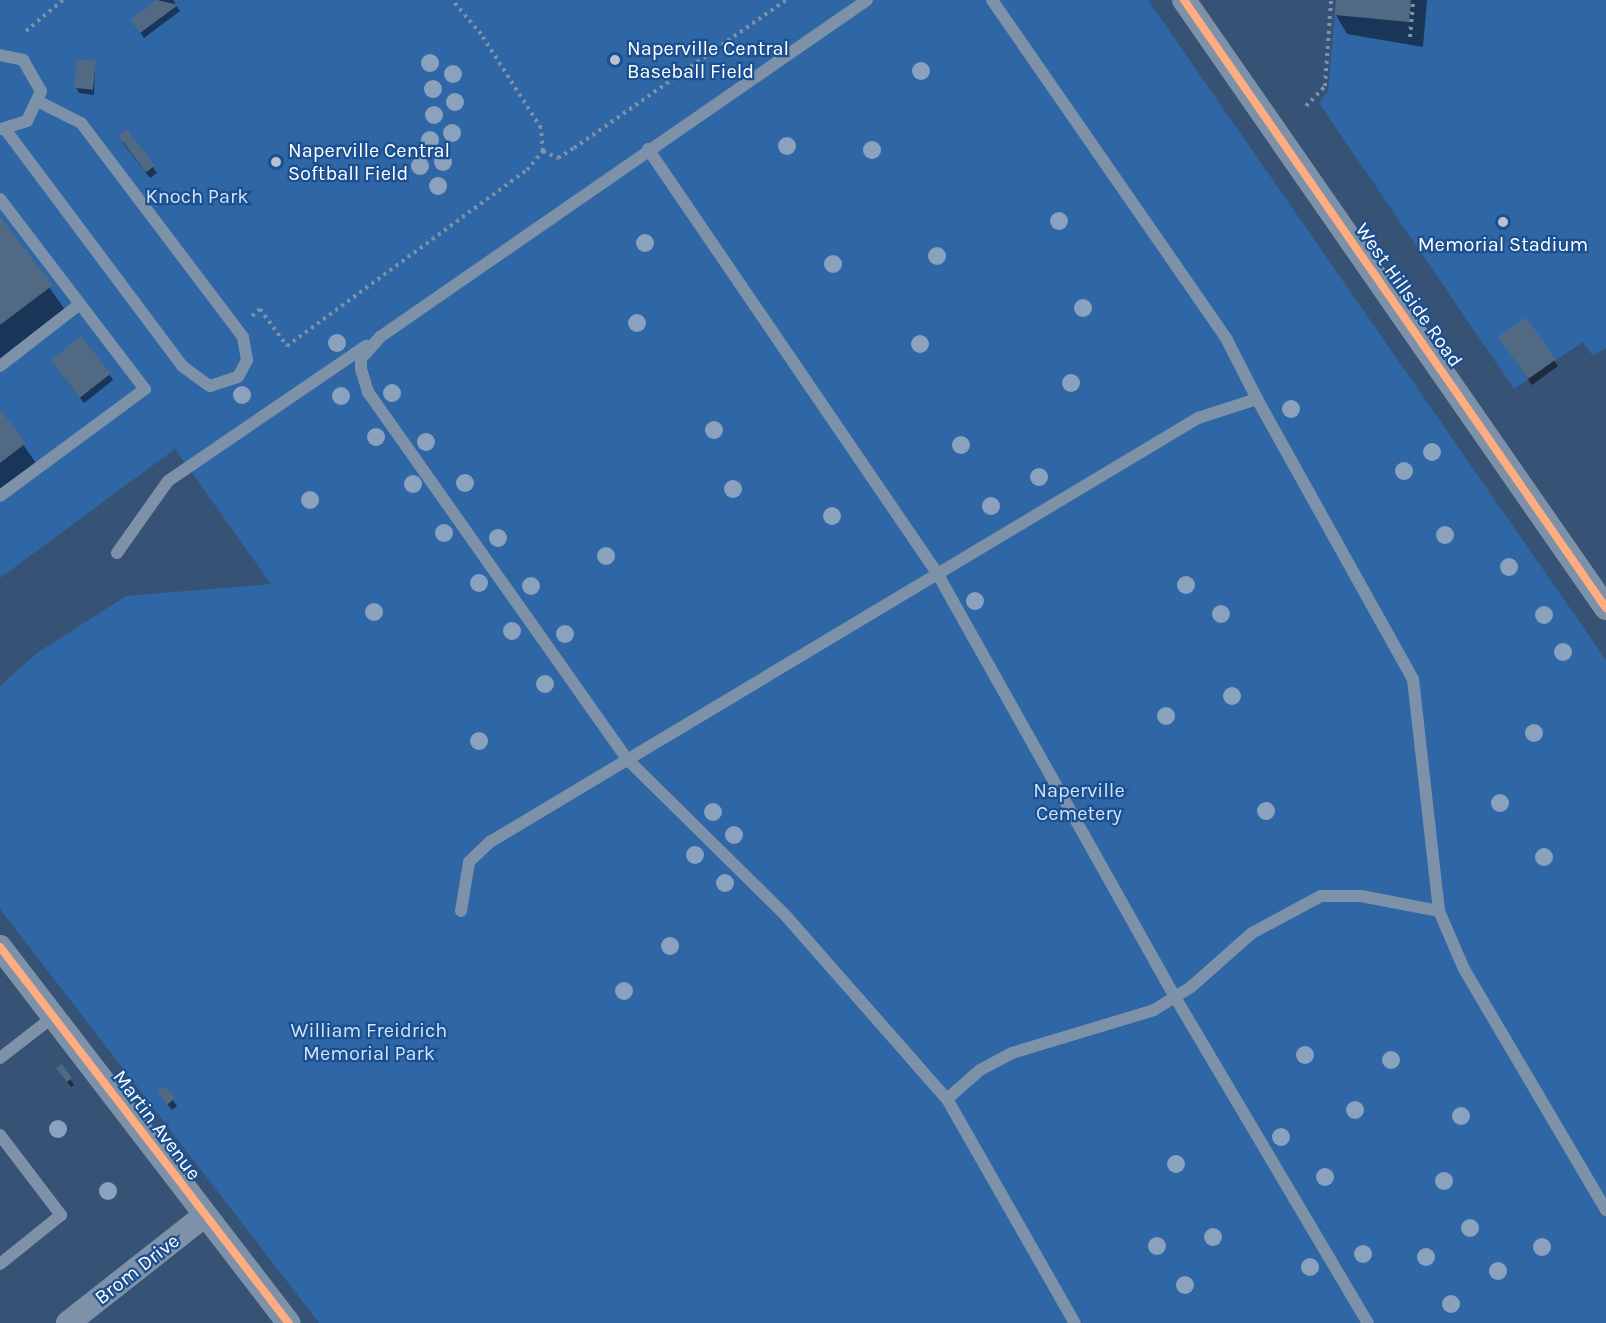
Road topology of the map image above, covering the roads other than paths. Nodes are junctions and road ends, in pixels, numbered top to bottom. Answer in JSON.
{"nodes":[{"id":1,"x":867,"y":0,"type":"edge"},
{"id":2,"x":992,"y":0,"type":"edge"},
{"id":3,"x":1184,"y":0,"type":"edge"},
{"id":4,"x":0,"y":55,"type":"edge"},
{"id":5,"x":39,"y":102,"type":"junction"},
{"id":6,"x":3,"y":129,"type":"edge"},
{"id":7,"x":648,"y":149,"type":"junction"},
{"id":8,"x":0,"y":199,"type":"edge"},
{"id":9,"x":80,"y":304,"type":"junction"},
{"id":10,"x":380,"y":337,"type":"junction"},
{"id":11,"x":0,"y":366,"type":"edge"},
{"id":12,"x":1257,"y":399,"type":"junction"},
{"id":13,"x":0,"y":496,"type":"edge"},
{"id":14,"x":117,"y":553,"type":"dead end"},
{"id":15,"x":937,"y":573,"type":"junction"},
{"id":16,"x":1606,"y":608,"type":"edge"},
{"id":17,"x":627,"y":759,"type":"junction"},
{"id":18,"x":460,"y":911,"type":"dead end"},
{"id":19,"x":1439,"y":911,"type":"junction"},
{"id":20,"x":0,"y":947,"type":"edge"},
{"id":21,"x":1175,"y":997,"type":"junction"},
{"id":22,"x":53,"y":1017,"type":"junction"},
{"id":23,"x":0,"y":1058,"type":"edge"},
{"id":24,"x":947,"y":1099,"type":"junction"},
{"id":25,"x":0,"y":1135,"type":"edge"},
{"id":26,"x":1606,"y":1210,"type":"edge"},
{"id":27,"x":205,"y":1215,"type":"junction"},
{"id":28,"x":0,"y":1264,"type":"edge"},
{"id":29,"x":68,"y":1323,"type":"edge"},
{"id":30,"x":288,"y":1323,"type":"edge"},
{"id":31,"x":1075,"y":1323,"type":"edge"},
{"id":32,"x":1368,"y":1323,"type":"edge"}],
"edges":[{"from":1,"to":7,"type":"lane"},
{"from":2,"to":12,"type":"lane"},
{"from":3,"to":16,"type":"street","name":"West Hillside Road"},
{"from":4,"to":5,"type":"lane"},
{"from":5,"to":6,"type":"lane"},
{"from":5,"to":6,"type":"lane"},
{"from":7,"to":10,"type":"lane"},
{"from":7,"to":15,"type":"lane"},
{"from":8,"to":9,"type":"lane"},
{"from":9,"to":11,"type":"lane"},
{"from":9,"to":13,"type":"lane"},
{"from":10,"to":14,"type":"lane"},
{"from":10,"to":17,"type":"lane"},
{"from":12,"to":15,"type":"lane"},
{"from":12,"to":19,"type":"lane"},
{"from":15,"to":17,"type":"lane"},
{"from":15,"to":21,"type":"lane"},
{"from":17,"to":18,"type":"lane"},
{"from":17,"to":24,"type":"lane"},
{"from":19,"to":21,"type":"lane"},
{"from":19,"to":26,"type":"lane"},
{"from":20,"to":22,"type":"street","name":"Martin Avenue"},
{"from":21,"to":24,"type":"lane"},
{"from":21,"to":32,"type":"lane"},
{"from":22,"to":23,"type":"lane"},
{"from":22,"to":27,"type":"street","name":"Martin Avenue"},
{"from":24,"to":31,"type":"lane"},
{"from":25,"to":28,"type":"lane"},
{"from":27,"to":29,"type":"street","name":"Brom Drive"},
{"from":27,"to":30,"type":"street","name":"Martin Avenue"}]}
